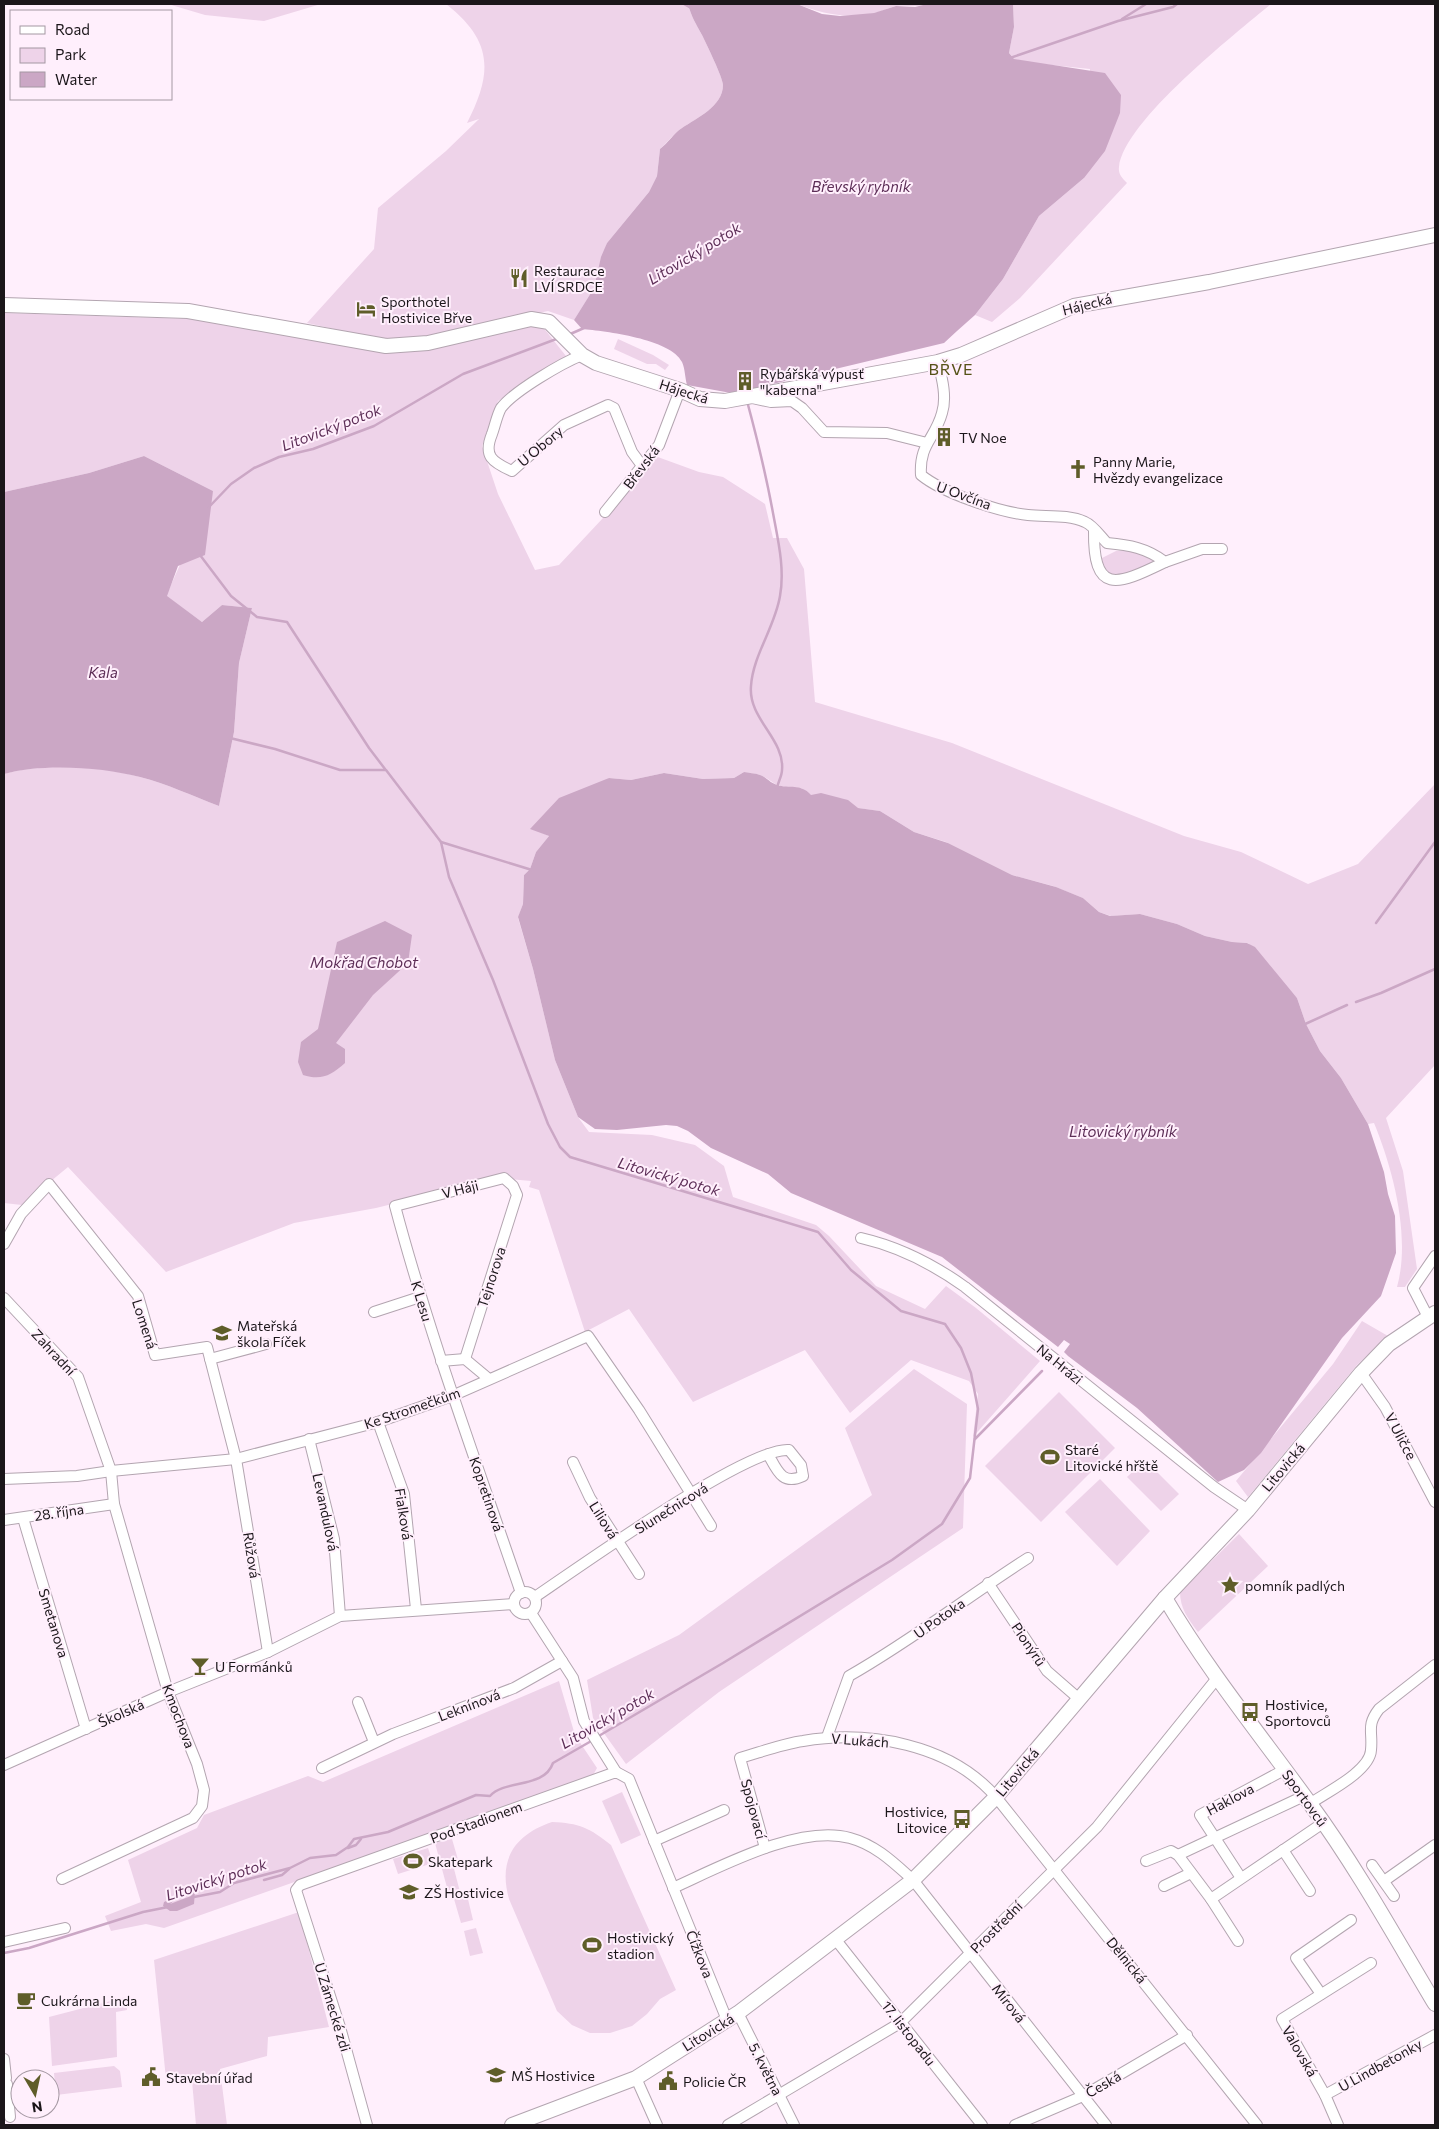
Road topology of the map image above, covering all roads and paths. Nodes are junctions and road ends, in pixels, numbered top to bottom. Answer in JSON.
{"nodes":[{"id":1,"x":1435,"y":235,"type":"edge"},
{"id":2,"x":4,"y":305,"type":"edge"},
{"id":3,"x":582,"y":355,"type":"junction"},
{"id":4,"x":938,"y":362,"type":"junction"},
{"id":5,"x":680,"y":390,"type":"junction"},
{"id":6,"x":751,"y":398,"type":"junction"},
{"id":7,"x":927,"y":442,"type":"junction"},
{"id":8,"x":643,"y":467,"type":"junction"},
{"id":9,"x":605,"y":512,"type":"dead end"},
{"id":10,"x":1094,"y":530,"type":"junction"},
{"id":11,"x":1222,"y":549,"type":"dead end"},
{"id":12,"x":1165,"y":562,"type":"junction"},
{"id":13,"x":517,"y":1195,"type":"joint"},
{"id":14,"x":395,"y":1206,"type":"joint"},
{"id":15,"x":861,"y":1238,"type":"dead end"},
{"id":16,"x":4,"y":1244,"type":"edge"},
{"id":17,"x":1435,"y":1256,"type":"edge"},
{"id":18,"x":4,"y":1298,"type":"edge"},
{"id":19,"x":420,"y":1298,"type":"junction"},
{"id":20,"x":374,"y":1312,"type":"dead end"},
{"id":21,"x":1431,"y":1315,"type":"edge"},
{"id":22,"x":266,"y":1344,"type":"dead end"},
{"id":23,"x":210,"y":1358,"type":"junction"},
{"id":24,"x":465,"y":1359,"type":"junction"},
{"id":25,"x":441,"y":1361,"type":"junction"},
{"id":26,"x":1361,"y":1373,"type":"junction"},
{"id":27,"x":489,"y":1379,"type":"junction"},
{"id":28,"x":452,"y":1396,"type":"junction"},
{"id":29,"x":378,"y":1422,"type":"junction"},
{"id":30,"x":309,"y":1439,"type":"junction"},
{"id":31,"x":768,"y":1454,"type":"junction"},
{"id":32,"x":236,"y":1459,"type":"junction"},
{"id":33,"x":573,"y":1462,"type":"dead end"},
{"id":34,"x":111,"y":1471,"type":"junction"},
{"id":35,"x":4,"y":1479,"type":"edge"},
{"id":36,"x":690,"y":1495,"type":"junction"},
{"id":37,"x":1435,"y":1502,"type":"edge"},
{"id":38,"x":114,"y":1504,"type":"junction"},
{"id":39,"x":1248,"y":1510,"type":"junction"},
{"id":40,"x":23,"y":1518,"type":"junction"},
{"id":41,"x":4,"y":1520,"type":"edge"},
{"id":42,"x":711,"y":1526,"type":"dead end"},
{"id":43,"x":618,"y":1542,"type":"junction"},
{"id":44,"x":1028,"y":1558,"type":"dead end"},
{"id":45,"x":639,"y":1574,"type":"dead end"},
{"id":46,"x":988,"y":1584,"type":"junction"},
{"id":47,"x":521,"y":1592,"type":"junction"},
{"id":48,"x":535,"y":1597,"type":"junction"},
{"id":49,"x":1165,"y":1598,"type":"junction"},
{"id":50,"x":514,"y":1604,"type":"junction"},
{"id":51,"x":416,"y":1609,"type":"junction"},
{"id":52,"x":531,"y":1613,"type":"junction"},
{"id":53,"x":340,"y":1616,"type":"junction"},
{"id":54,"x":268,"y":1652,"type":"junction"},
{"id":55,"x":562,"y":1661,"type":"junction"},
{"id":56,"x":1435,"y":1664,"type":"edge"},
{"id":57,"x":1218,"y":1677,"type":"junction"},
{"id":58,"x":168,"y":1692,"type":"junction"},
{"id":59,"x":1078,"y":1698,"type":"junction"},
{"id":60,"x":358,"y":1702,"type":"dead end"},
{"id":61,"x":86,"y":1728,"type":"junction"},
{"id":62,"x":827,"y":1738,"type":"junction"},
{"id":63,"x":374,"y":1742,"type":"junction"},
{"id":64,"x":740,"y":1758,"type":"joint"},
{"id":65,"x":4,"y":1765,"type":"edge"},
{"id":66,"x":322,"y":1768,"type":"dead end"},
{"id":67,"x":1284,"y":1770,"type":"junction"},
{"id":68,"x":616,"y":1772,"type":"junction"},
{"id":69,"x":996,"y":1797,"type":"junction"},
{"id":70,"x":1307,"y":1800,"type":"junction"},
{"id":71,"x":724,"y":1810,"type":"dead end"},
{"id":72,"x":1323,"y":1823,"type":"junction"},
{"id":73,"x":1214,"y":1839,"type":"junction"},
{"id":74,"x":654,"y":1841,"type":"junction"},
{"id":75,"x":1435,"y":1845,"type":"edge"},
{"id":76,"x":765,"y":1848,"type":"junction"},
{"id":77,"x":1283,"y":1850,"type":"junction"},
{"id":78,"x":1178,"y":1855,"type":"junction"},
{"id":79,"x":1146,"y":1862,"type":"dead end"},
{"id":80,"x":1372,"y":1865,"type":"dead end"},
{"id":81,"x":1054,"y":1869,"type":"junction"},
{"id":82,"x":1191,"y":1873,"type":"junction"},
{"id":83,"x":1241,"y":1878,"type":"junction"},
{"id":84,"x":62,"y":1879,"type":"dead end"},
{"id":85,"x":913,"y":1880,"type":"junction"},
{"id":86,"x":1384,"y":1881,"type":"junction"},
{"id":87,"x":1164,"y":1886,"type":"dead end"},
{"id":88,"x":673,"y":1888,"type":"junction"},
{"id":89,"x":296,"y":1890,"type":"joint"},
{"id":90,"x":1310,"y":1891,"type":"dead end"},
{"id":91,"x":1394,"y":1896,"type":"dead end"},
{"id":92,"x":1211,"y":1899,"type":"junction"},
{"id":93,"x":1351,"y":1920,"type":"dead end"},
{"id":94,"x":64,"y":1928,"type":"dead end"},
{"id":95,"x":836,"y":1940,"type":"junction"},
{"id":96,"x":1238,"y":1941,"type":"dead end"},
{"id":97,"x":4,"y":1942,"type":"edge"},
{"id":98,"x":970,"y":1953,"type":"junction"},
{"id":99,"x":1371,"y":1963,"type":"dead end"},
{"id":100,"x":1320,"y":1994,"type":"junction"},
{"id":101,"x":1435,"y":2004,"type":"edge"},
{"id":102,"x":732,"y":2017,"type":"junction"},
{"id":103,"x":900,"y":2022,"type":"junction"},
{"id":104,"x":1187,"y":2034,"type":"junction"},
{"id":105,"x":1435,"y":2034,"type":"edge"},
{"id":106,"x":4,"y":2059,"type":"edge"},
{"id":107,"x":636,"y":2078,"type":"junction"},
{"id":108,"x":5,"y":2081,"type":"edge"},
{"id":109,"x":779,"y":2094,"type":"junction"},
{"id":110,"x":1325,"y":2095,"type":"junction"},
{"id":111,"x":1083,"y":2096,"type":"junction"},
{"id":112,"x":12,"y":2122,"type":"edge"},
{"id":113,"x":367,"y":2125,"type":"edge"},
{"id":114,"x":512,"y":2125,"type":"edge"},
{"id":115,"x":657,"y":2125,"type":"edge"},
{"id":116,"x":728,"y":2125,"type":"edge"},
{"id":117,"x":794,"y":2125,"type":"edge"},
{"id":118,"x":982,"y":2125,"type":"edge"},
{"id":119,"x":1015,"y":2125,"type":"edge"},
{"id":120,"x":1106,"y":2125,"type":"edge"},
{"id":121,"x":1257,"y":2125,"type":"edge"},
{"id":122,"x":1338,"y":2125,"type":"edge"}],
"edges":[{"from":1,"to":4,"type":"street","name":"Hájecká"},
{"from":2,"to":3,"type":"street","name":"Hájecká"},
{"from":3,"to":5,"type":"street","name":"Hájecká"},
{"from":3,"to":8,"type":"street","name":"U Obory"},
{"from":4,"to":6,"type":"street","name":"Hájecká"},
{"from":4,"to":7,"type":"street","name":"U Ovčína"},
{"from":5,"to":6,"type":"street","name":"Hájecká"},
{"from":5,"to":8,"type":"street","name":"Břevská"},
{"from":6,"to":7,"type":"street"},
{"from":7,"to":10,"type":"street","name":"U Ovčína"},
{"from":8,"to":9,"type":"street","name":"Břevská"},
{"from":10,"to":12,"type":"street","name":"U Ovčína"},
{"from":10,"to":12,"type":"street"},
{"from":11,"to":12,"type":"street"},
{"from":13,"to":14,"type":"street","name":"V Háji"},
{"from":13,"to":24,"type":"street","name":"Tejnorova"},
{"from":14,"to":19,"type":"street","name":"K Lesu"},
{"from":15,"to":39,"type":"street","name":"Na Hrázi"},
{"from":16,"to":23,"type":"street","name":"Lomená"},
{"from":17,"to":21,"type":"street"},
{"from":18,"to":34,"type":"street","name":"Zahradní"},
{"from":19,"to":20,"type":"street"},
{"from":19,"to":25,"type":"street","name":"K Lesu"},
{"from":21,"to":26,"type":"street","name":"Litovická"},
{"from":22,"to":23,"type":"street"},
{"from":23,"to":32,"type":"street"},
{"from":24,"to":25,"type":"street"},
{"from":24,"to":27,"type":"street"},
{"from":25,"to":28,"type":"street","name":"K Lesu"},
{"from":26,"to":37,"type":"street","name":"V Uličce"},
{"from":26,"to":39,"type":"street","name":"Litovická"},
{"from":27,"to":28,"type":"street","name":"Ke Stromečkům"},
{"from":27,"to":36,"type":"street","name":"Ke Stromečkům"},
{"from":28,"to":29,"type":"street","name":"Ke Stromečkům"},
{"from":28,"to":47,"type":"street","name":"Kopretinová"},
{"from":29,"to":30,"type":"street","name":"Ke Stromečkům"},
{"from":29,"to":51,"type":"street","name":"Fialková"},
{"from":30,"to":32,"type":"street","name":"Ke Stromečkům"},
{"from":30,"to":53,"type":"street","name":"Levandulová"},
{"from":31,"to":31,"type":"street","name":"Slunečnicová"},
{"from":31,"to":36,"type":"street","name":"Slunečnicová"},
{"from":32,"to":34,"type":"street","name":"Ke Stromečkům"},
{"from":32,"to":54,"type":"street","name":"Růžová"},
{"from":33,"to":43,"type":"street","name":"Liliová"},
{"from":34,"to":35,"type":"street","name":"Ke Stromečkům"},
{"from":34,"to":38,"type":"street","name":"Kmochova"},
{"from":36,"to":42,"type":"street","name":"Ke Stromečkům"},
{"from":36,"to":43,"type":"street","name":"Slunečnicová"},
{"from":38,"to":40,"type":"street","name":"28. října"},
{"from":38,"to":58,"type":"street","name":"Kmochova"},
{"from":39,"to":49,"type":"street","name":"Litovická"},
{"from":40,"to":41,"type":"street","name":"28. října"},
{"from":40,"to":61,"type":"street","name":"Smetanova"},
{"from":43,"to":45,"type":"street","name":"Liliová"},
{"from":43,"to":48,"type":"street","name":"Slunečnicová"},
{"from":44,"to":46,"type":"street","name":"U Potoka"},
{"from":46,"to":59,"type":"street","name":"Pionýrů"},
{"from":46,"to":62,"type":"street","name":"U Potoka"},
{"from":47,"to":48,"type":"street"},
{"from":47,"to":50,"type":"street"},
{"from":48,"to":52,"type":"street"},
{"from":49,"to":57,"type":"street","name":"Sportovců"},
{"from":49,"to":59,"type":"street","name":"Litovická"},
{"from":50,"to":51,"type":"street"},
{"from":50,"to":52,"type":"street"},
{"from":51,"to":53,"type":"street"},
{"from":52,"to":55,"type":"street"},
{"from":53,"to":54,"type":"street"},
{"from":54,"to":58,"type":"street","name":"Školská"},
{"from":55,"to":63,"type":"street","name":"Leknínová"},
{"from":55,"to":68,"type":"street"},
{"from":56,"to":70,"type":"street","name":"Haklova"},
{"from":57,"to":67,"type":"street","name":"Sportovců"},
{"from":57,"to":81,"type":"street","name":"Prostřední"},
{"from":58,"to":61,"type":"street","name":"Školská"},
{"from":58,"to":84,"type":"street","name":"Kmochova"},
{"from":59,"to":69,"type":"street","name":"Litovická"},
{"from":60,"to":63,"type":"street"},
{"from":61,"to":65,"type":"street","name":"Školská"},
{"from":62,"to":64,"type":"street","name":"V Lukách"},
{"from":62,"to":69,"type":"street","name":"V Lukách"},
{"from":63,"to":66,"type":"street","name":"Leknínová"},
{"from":64,"to":76,"type":"street","name":"Spojovací"},
{"from":67,"to":70,"type":"street","name":"Sportovců"},
{"from":67,"to":73,"type":"street","name":"Haklova"},
{"from":68,"to":74,"type":"street","name":"Čížkova"},
{"from":68,"to":89,"type":"street","name":"Pod Stadionem"},
{"from":69,"to":81,"type":"street","name":"Dělnická"},
{"from":69,"to":85,"type":"street","name":"Litovická"},
{"from":70,"to":72,"type":"street","name":"Sportovců"},
{"from":70,"to":73,"type":"street","name":"Haklova"},
{"from":71,"to":74,"type":"street"},
{"from":72,"to":77,"type":"street"},
{"from":72,"to":101,"type":"street","name":"Sportovců"},
{"from":73,"to":78,"type":"street","name":"Haklova"},
{"from":73,"to":83,"type":"street","name":"Haklova"},
{"from":74,"to":88,"type":"street","name":"Čížkova"},
{"from":75,"to":86,"type":"street"},
{"from":76,"to":85,"type":"street","name":"Spojovací"},
{"from":76,"to":88,"type":"street"},
{"from":77,"to":83,"type":"street"},
{"from":77,"to":90,"type":"street"},
{"from":78,"to":79,"type":"street","name":"Haklova"},
{"from":78,"to":82,"type":"street"},
{"from":80,"to":86,"type":"street"},
{"from":81,"to":98,"type":"street","name":"Prostřední"},
{"from":81,"to":104,"type":"street","name":"Dělnická"},
{"from":82,"to":87,"type":"street"},
{"from":82,"to":92,"type":"street"},
{"from":83,"to":92,"type":"street"},
{"from":85,"to":95,"type":"street","name":"Litovická"},
{"from":85,"to":98,"type":"street","name":"Mírová"},
{"from":86,"to":91,"type":"street"},
{"from":88,"to":102,"type":"street","name":"Čížkova"},
{"from":89,"to":113,"type":"street","name":"U Zámecké zdi"},
{"from":92,"to":96,"type":"street"},
{"from":93,"to":100,"type":"street"},
{"from":94,"to":97,"type":"street"},
{"from":95,"to":102,"type":"street","name":"Litovická"},
{"from":95,"to":103,"type":"street","name":"17. listopadu"},
{"from":98,"to":103,"type":"street","name":"Prostřední"},
{"from":98,"to":111,"type":"street","name":"Mírová"},
{"from":99,"to":100,"type":"street","name":"Valovská"},
{"from":100,"to":110,"type":"street","name":"Valovská"},
{"from":102,"to":107,"type":"street","name":"Litovická"},
{"from":102,"to":109,"type":"street","name":"5. května"},
{"from":103,"to":109,"type":"street","name":"Prostřední"},
{"from":103,"to":118,"type":"street","name":"17. listopadu"},
{"from":104,"to":111,"type":"street","name":"Česká"},
{"from":104,"to":121,"type":"street","name":"Dělnická"},
{"from":105,"to":110,"type":"street","name":"U Lindbetonky"},
{"from":106,"to":108,"type":"street"},
{"from":107,"to":114,"type":"street","name":"Litovická"},
{"from":107,"to":115,"type":"street"},
{"from":108,"to":112,"type":"street"},
{"from":109,"to":116,"type":"street","name":"Prostřední"},
{"from":109,"to":117,"type":"street","name":"5. května"},
{"from":110,"to":122,"type":"street","name":"Valovská"},
{"from":111,"to":119,"type":"street","name":"Česká"},
{"from":111,"to":120,"type":"street","name":"Mírová"}]}
